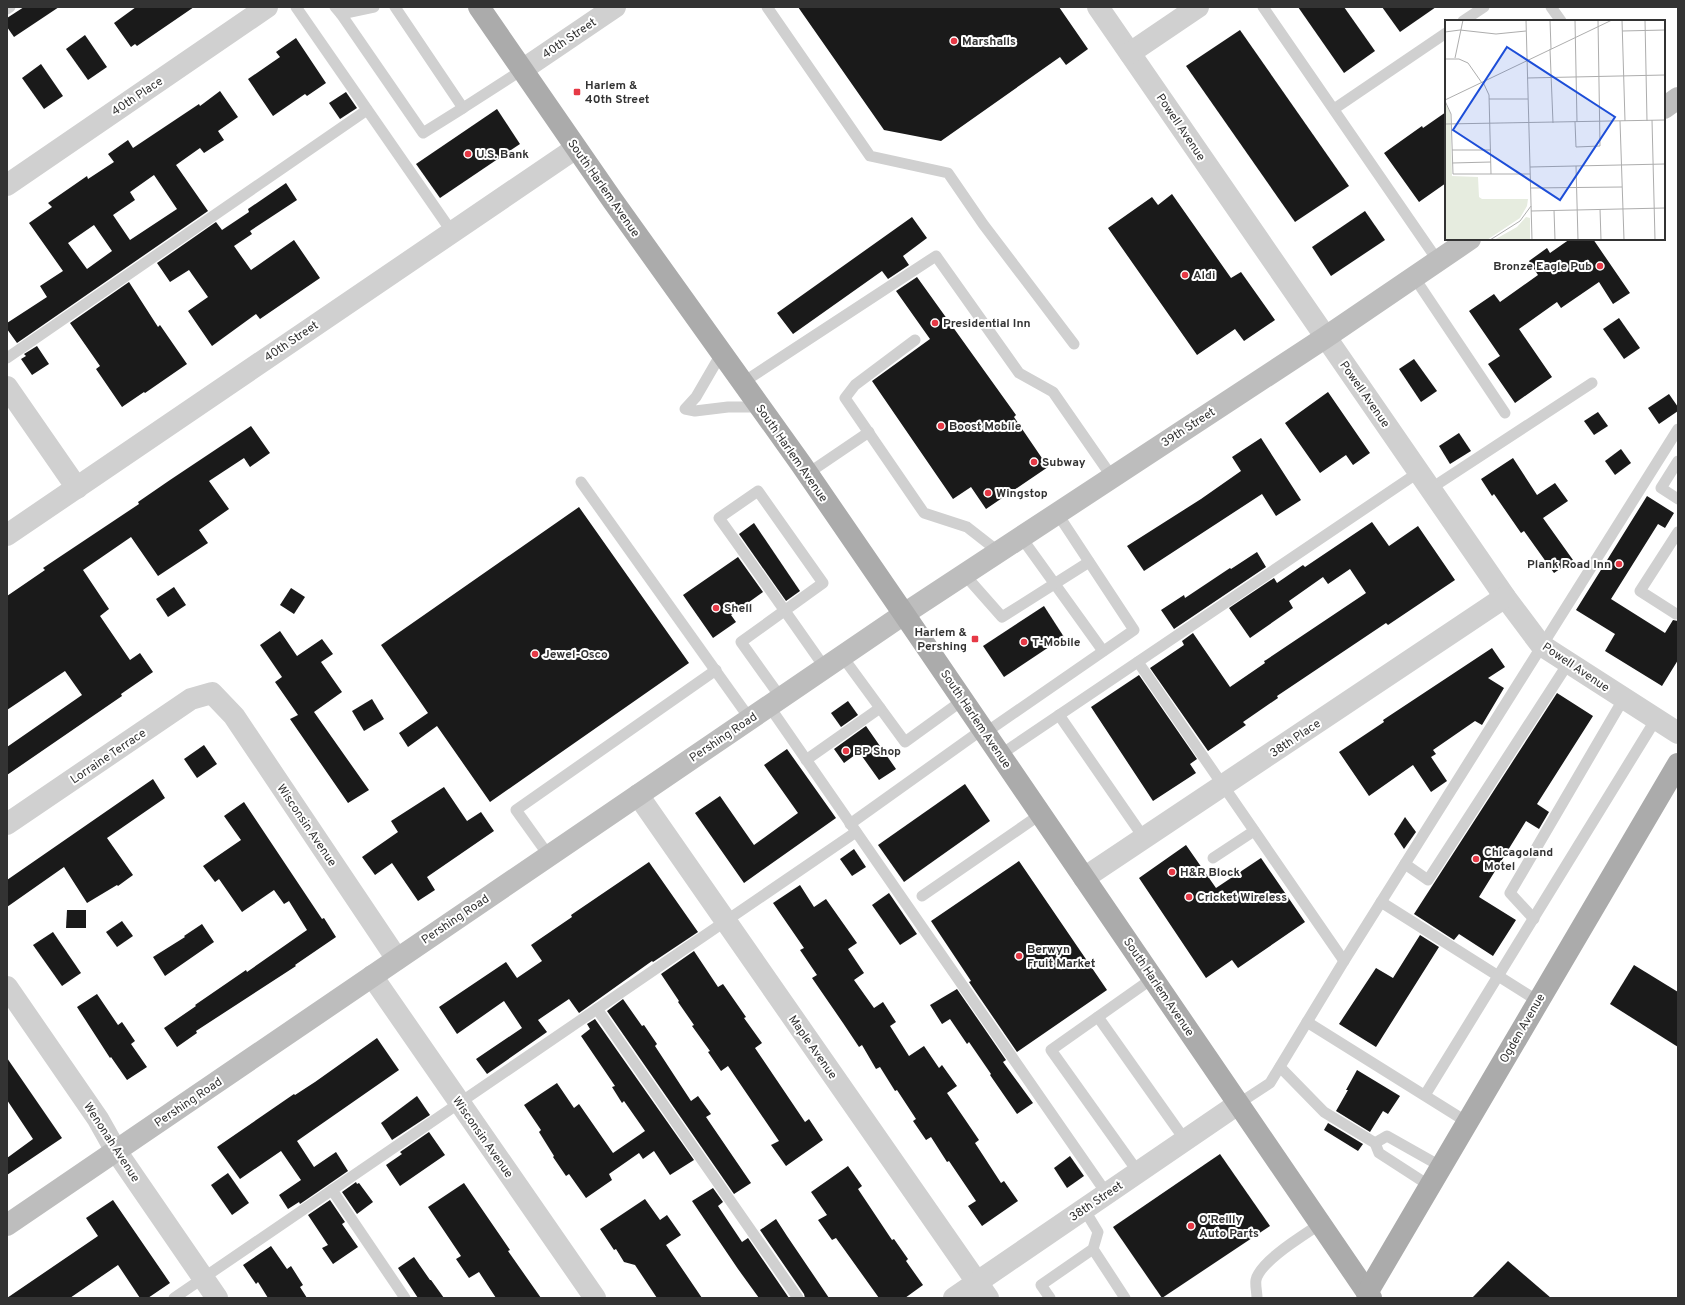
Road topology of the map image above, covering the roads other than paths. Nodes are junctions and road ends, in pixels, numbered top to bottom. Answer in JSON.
{"nodes":[{"id":1,"x":10,"y":7,"type":"edge"},
{"id":2,"x":267,"y":7,"type":"edge"},
{"id":3,"x":296,"y":7,"type":"edge"},
{"id":4,"x":374,"y":7,"type":"edge"},
{"id":5,"x":395,"y":7,"type":"edge"},
{"id":6,"x":479,"y":7,"type":"edge"},
{"id":7,"x":615,"y":7,"type":"edge"},
{"id":8,"x":767,"y":7,"type":"edge"},
{"id":9,"x":1098,"y":7,"type":"edge"},
{"id":10,"x":1198,"y":7,"type":"edge"},
{"id":11,"x":1263,"y":7,"type":"edge"},
{"id":12,"x":1484,"y":7,"type":"edge"},
{"id":13,"x":1551,"y":7,"type":"edge"},
{"id":14,"x":7,"y":9,"type":"edge"},
{"id":15,"x":338,"y":10,"type":"edge"},
{"id":16,"x":1464,"y":20,"type":"edge"},
{"id":17,"x":1560,"y":20,"type":"edge"},
{"id":18,"x":1445,"y":34,"type":"edge"},
{"id":19,"x":1130,"y":53,"type":"junction"},
{"id":20,"x":522,"y":70,"type":"junction"},
{"id":21,"x":1678,"y":98,"type":"edge"},
{"id":22,"x":1665,"y":107,"type":"edge"},
{"id":23,"x":463,"y":108,"type":"junction"},
{"id":24,"x":1334,"y":109,"type":"junction"},
{"id":25,"x":368,"y":110,"type":"junction"},
{"id":26,"x":576,"y":148,"type":"junction"},
{"id":27,"x":7,"y":185,"type":"edge"},
{"id":28,"x":452,"y":232,"type":"junction"},
{"id":29,"x":1469,"y":240,"type":"edge"},
{"id":30,"x":1438,"y":261,"type":"junction"},
{"id":31,"x":1414,"y":277,"type":"junction"},
{"id":32,"x":1326,"y":337,"type":"junction"},
{"id":33,"x":915,"y":340,"type":"dead end"},
{"id":34,"x":1074,"y":344,"type":"dead end"},
{"id":35,"x":721,"y":354,"type":"junction"},
{"id":36,"x":7,"y":358,"type":"edge"},
{"id":37,"x":742,"y":383,"type":"junction"},
{"id":38,"x":1592,"y":383,"type":"dead end"},
{"id":39,"x":7,"y":387,"type":"edge"},
{"id":40,"x":759,"y":407,"type":"junction"},
{"id":41,"x":1505,"y":413,"type":"dead end"},
{"id":42,"x":1678,"y":429,"type":"edge"},
{"id":43,"x":868,"y":432,"type":"junction"},
{"id":44,"x":1678,"y":461,"type":"edge"},
{"id":45,"x":807,"y":474,"type":"junction"},
{"id":46,"x":1112,"y":477,"type":"junction"},
{"id":47,"x":1425,"y":481,"type":"junction"},
{"id":48,"x":581,"y":482,"type":"dead end"},
{"id":49,"x":77,"y":488,"type":"junction"},
{"id":50,"x":1678,"y":499,"type":"edge"},
{"id":51,"x":1057,"y":513,"type":"junction"},
{"id":52,"x":1678,"y":532,"type":"edge"},
{"id":53,"x":7,"y":535,"type":"edge"},
{"id":54,"x":1021,"y":537,"type":"junction"},
{"id":55,"x":998,"y":552,"type":"junction"},
{"id":56,"x":1089,"y":562,"type":"junction"},
{"id":57,"x":964,"y":574,"type":"junction"},
{"id":58,"x":1054,"y":584,"type":"junction"},
{"id":59,"x":1505,"y":597,"type":"junction"},
{"id":60,"x":785,"y":611,"type":"junction"},
{"id":61,"x":904,"y":614,"type":"junction"},
{"id":62,"x":1676,"y":614,"type":"dead end"},
{"id":63,"x":1542,"y":645,"type":"junction"},
{"id":64,"x":1103,"y":651,"type":"junction"},
{"id":65,"x":834,"y":662,"type":"junction"},
{"id":66,"x":1138,"y":662,"type":"junction"},
{"id":67,"x":1569,"y":662,"type":"junction"},
{"id":68,"x":716,"y":670,"type":"junction"},
{"id":69,"x":212,"y":693,"type":"joint"},
{"id":70,"x":1624,"y":698,"type":"junction"},
{"id":71,"x":963,"y":700,"type":"junction"},
{"id":72,"x":775,"y":702,"type":"junction"},
{"id":73,"x":880,"y":708,"type":"junction"},
{"id":74,"x":1060,"y":715,"type":"junction"},
{"id":75,"x":750,"y":719,"type":"junction"},
{"id":76,"x":1656,"y":719,"type":"junction"},
{"id":77,"x":984,"y":731,"type":"junction"},
{"id":78,"x":1678,"y":733,"type":"edge"},
{"id":79,"x":1000,"y":755,"type":"junction"},
{"id":80,"x":806,"y":760,"type":"junction"},
{"id":81,"x":1678,"y":764,"type":"edge"},
{"id":82,"x":1223,"y":786,"type":"junction"},
{"id":83,"x":638,"y":795,"type":"junction"},
{"id":84,"x":1041,"y":814,"type":"junction"},
{"id":85,"x":7,"y":824,"type":"edge"},
{"id":86,"x":853,"y":828,"type":"junction"},
{"id":87,"x":1254,"y":830,"type":"junction"},
{"id":88,"x":1144,"y":838,"type":"junction"},
{"id":89,"x":549,"y":856,"type":"junction"},
{"id":90,"x":1213,"y":858,"type":"dead end"},
{"id":91,"x":1405,"y":864,"type":"junction"},
{"id":92,"x":1084,"y":878,"type":"junction"},
{"id":93,"x":922,"y":896,"type":"dead end"},
{"id":94,"x":1381,"y":902,"type":"junction"},
{"id":95,"x":1534,"y":919,"type":"junction"},
{"id":96,"x":726,"y":921,"type":"junction"},
{"id":97,"x":397,"y":959,"type":"junction"},
{"id":98,"x":1344,"y":961,"type":"junction"},
{"id":99,"x":372,"y":976,"type":"junction"},
{"id":100,"x":1498,"y":976,"type":"junction"},
{"id":101,"x":1153,"y":978,"type":"junction"},
{"id":102,"x":7,"y":987,"type":"edge"},
{"id":103,"x":1538,"y":1001,"type":"junction"},
{"id":104,"x":597,"y":1009,"type":"junction"},
{"id":105,"x":1098,"y":1017,"type":"junction"},
{"id":106,"x":1307,"y":1022,"type":"junction"},
{"id":107,"x":1280,"y":1067,"type":"junction"},
{"id":108,"x":1425,"y":1095,"type":"junction"},
{"id":109,"x":459,"y":1103,"type":"junction"},
{"id":110,"x":1238,"y":1104,"type":"junction"},
{"id":111,"x":1467,"y":1122,"type":"junction"},
{"id":112,"x":1185,"y":1140,"type":"junction"},
{"id":113,"x":1375,"y":1142,"type":"junction"},
{"id":114,"x":116,"y":1151,"type":"junction"},
{"id":115,"x":1442,"y":1167,"type":"junction"},
{"id":116,"x":1138,"y":1172,"type":"junction"},
{"id":117,"x":1430,"y":1186,"type":"junction"},
{"id":118,"x":332,"y":1190,"type":"junction"},
{"id":119,"x":1107,"y":1194,"type":"junction"},
{"id":120,"x":1084,"y":1209,"type":"junction"},
{"id":121,"x":1320,"y":1224,"type":"junction"},
{"id":122,"x":7,"y":1225,"type":"edge"},
{"id":123,"x":1093,"y":1250,"type":"junction"},
{"id":124,"x":204,"y":1278,"type":"junction"},
{"id":125,"x":983,"y":1290,"type":"edge"},
{"id":126,"x":1368,"y":1296,"type":"edge"},
{"id":127,"x":174,"y":1298,"type":"edge"},
{"id":128,"x":217,"y":1298,"type":"edge"},
{"id":129,"x":405,"y":1298,"type":"edge"},
{"id":130,"x":595,"y":1298,"type":"edge"},
{"id":131,"x":798,"y":1298,"type":"edge"},
{"id":132,"x":954,"y":1298,"type":"edge"},
{"id":133,"x":1050,"y":1298,"type":"edge"},
{"id":134,"x":1125,"y":1298,"type":"edge"},
{"id":135,"x":1257,"y":1298,"type":"edge"}],
"edges":[{"from":1,"to":14,"type":"lane"},
{"from":2,"to":27,"type":"street","name":"40th Place"},
{"from":3,"to":25,"type":"lane"},
{"from":4,"to":15,"type":"lane"},
{"from":5,"to":23,"type":"lane"},
{"from":6,"to":20,"type":"main road","name":"South Harlem Avenue"},
{"from":7,"to":20,"type":"street","name":"40th Street"},
{"from":8,"to":34,"type":"lane"},
{"from":9,"to":19,"type":"street","name":"Powell Avenue"},
{"from":10,"to":19,"type":"street"},
{"from":11,"to":24,"type":"lane"},
{"from":12,"to":16,"type":"lane"},
{"from":13,"to":17,"type":"lane"},
{"from":15,"to":23,"type":"lane"},
{"from":18,"to":24,"type":"lane"},
{"from":19,"to":32,"type":"street","name":"Powell Avenue"},
{"from":20,"to":23,"type":"lane"},
{"from":20,"to":26,"type":"main road","name":"South Harlem Avenue"},
{"from":21,"to":22,"type":"main road"},
{"from":24,"to":30,"type":"lane"},
{"from":25,"to":28,"type":"lane"},
{"from":25,"to":36,"type":"lane"},
{"from":26,"to":28,"type":"street","name":"40th Street"},
{"from":26,"to":35,"type":"main road","name":"South Harlem Avenue"},
{"from":28,"to":49,"type":"street","name":"40th Street"},
{"from":29,"to":30,"type":"main road","name":"39th Street"},
{"from":30,"to":31,"type":"main road","name":"39th Street"},
{"from":31,"to":32,"type":"main road","name":"39th Street"},
{"from":31,"to":41,"type":"lane"},
{"from":32,"to":46,"type":"main road","name":"39th Street"},
{"from":32,"to":47,"type":"street","name":"Powell Avenue"},
{"from":33,"to":43,"type":"lane"},
{"from":35,"to":37,"type":"main road","name":"South Harlem Avenue"},
{"from":35,"to":40,"type":"lane"},
{"from":37,"to":40,"type":"main road","name":"South Harlem Avenue"},
{"from":37,"to":46,"type":"lane"},
{"from":38,"to":47,"type":"lane"},
{"from":39,"to":49,"type":"street"},
{"from":40,"to":45,"type":"main road","name":"South Harlem Avenue"},
{"from":42,"to":63,"type":"lane"},
{"from":43,"to":45,"type":"lane"},
{"from":43,"to":55,"type":"lane"},
{"from":44,"to":50,"type":"lane"},
{"from":45,"to":61,"type":"main road","name":"South Harlem Avenue"},
{"from":46,"to":51,"type":"main road","name":"39th Street"},
{"from":47,"to":59,"type":"street","name":"Powell Avenue"},
{"from":47,"to":66,"type":"lane"},
{"from":48,"to":68,"type":"lane"},
{"from":49,"to":53,"type":"street","name":"40th Street"},
{"from":51,"to":54,"type":"main road","name":"39th Street"},
{"from":51,"to":56,"type":"lane"},
{"from":52,"to":62,"type":"lane"},
{"from":54,"to":55,"type":"main road","name":"39th Street"},
{"from":54,"to":58,"type":"lane"},
{"from":55,"to":57,"type":"main road","name":"39th Street"},
{"from":56,"to":58,"type":"lane"},
{"from":56,"to":64,"type":"lane"},
{"from":57,"to":58,"type":"lane"},
{"from":57,"to":61,"type":"main road","name":"39th Street"},
{"from":58,"to":64,"type":"lane"},
{"from":59,"to":63,"type":"street","name":"Powell Avenue"},
{"from":59,"to":82,"type":"street","name":"38th Place"},
{"from":60,"to":60,"type":"lane"},
{"from":60,"to":65,"type":"lane"},
{"from":60,"to":72,"type":"lane"},
{"from":61,"to":65,"type":"main road","name":"Pershing Road"},
{"from":61,"to":71,"type":"main road","name":"South Harlem Avenue"},
{"from":63,"to":67,"type":"street","name":"Powell Avenue"},
{"from":63,"to":91,"type":"lane"},
{"from":64,"to":77,"type":"lane"},
{"from":65,"to":72,"type":"main road","name":"Pershing Road"},
{"from":65,"to":73,"type":"lane"},
{"from":66,"to":74,"type":"lane"},
{"from":66,"to":82,"type":"lane"},
{"from":67,"to":70,"type":"street","name":"Powell Avenue"},
{"from":67,"to":91,"type":"lane"},
{"from":68,"to":75,"type":"lane"},
{"from":68,"to":89,"type":"lane"},
{"from":69,"to":85,"type":"street","name":"Lorraine Terrace"},
{"from":69,"to":97,"type":"street","name":"Wisconsin Avenue"},
{"from":70,"to":76,"type":"street","name":"Powell Avenue"},
{"from":70,"to":95,"type":"lane"},
{"from":71,"to":73,"type":"lane"},
{"from":71,"to":77,"type":"main road","name":"South Harlem Avenue"},
{"from":72,"to":75,"type":"main road","name":"Pershing Road"},
{"from":72,"to":80,"type":"lane"},
{"from":73,"to":80,"type":"lane"},
{"from":74,"to":79,"type":"lane"},
{"from":74,"to":88,"type":"lane"},
{"from":75,"to":83,"type":"main road","name":"Pershing Road"},
{"from":76,"to":78,"type":"street","name":"Powell Avenue"},
{"from":76,"to":95,"type":"lane"},
{"from":77,"to":79,"type":"main road","name":"South Harlem Avenue"},
{"from":77,"to":86,"type":"lane"},
{"from":79,"to":84,"type":"main road","name":"South Harlem Avenue"},
{"from":80,"to":86,"type":"lane"},
{"from":81,"to":103,"type":"main road","name":"Ogden Avenue"},
{"from":82,"to":87,"type":"lane"},
{"from":82,"to":88,"type":"street","name":"38th Place"},
{"from":83,"to":89,"type":"main road","name":"Pershing Road"},
{"from":83,"to":96,"type":"street","name":"Maple Avenue"},
{"from":84,"to":92,"type":"main road","name":"South Harlem Avenue"},
{"from":84,"to":93,"type":"lane"},
{"from":86,"to":96,"type":"lane"},
{"from":86,"to":119,"type":"lane"},
{"from":87,"to":90,"type":"lane"},
{"from":87,"to":98,"type":"lane"},
{"from":88,"to":92,"type":"street","name":"38th Place"},
{"from":89,"to":97,"type":"main road","name":"Pershing Road"},
{"from":91,"to":94,"type":"lane"},
{"from":92,"to":101,"type":"main road","name":"South Harlem Avenue"},
{"from":94,"to":98,"type":"lane"},
{"from":94,"to":100,"type":"lane"},
{"from":95,"to":100,"type":"lane"},
{"from":96,"to":104,"type":"lane"},
{"from":96,"to":125,"type":"street","name":"Maple Avenue"},
{"from":97,"to":99,"type":"main road","name":"Pershing Road"},
{"from":98,"to":106,"type":"lane"},
{"from":99,"to":109,"type":"street","name":"Wisconsin Avenue"},
{"from":99,"to":114,"type":"main road","name":"Pershing Road"},
{"from":100,"to":103,"type":"lane"},
{"from":100,"to":108,"type":"lane"},
{"from":101,"to":105,"type":"lane"},
{"from":101,"to":110,"type":"main road","name":"South Harlem Avenue"},
{"from":102,"to":114,"type":"street","name":"Wenonah Avenue"},
{"from":103,"to":111,"type":"main road","name":"Ogden Avenue"},
{"from":104,"to":109,"type":"lane"},
{"from":104,"to":131,"type":"lane"},
{"from":105,"to":112,"type":"lane"},
{"from":105,"to":116,"type":"lane"},
{"from":106,"to":107,"type":"lane"},
{"from":106,"to":108,"type":"lane"},
{"from":107,"to":110,"type":"lane"},
{"from":107,"to":113,"type":"lane"},
{"from":108,"to":111,"type":"lane"},
{"from":109,"to":118,"type":"lane"},
{"from":109,"to":130,"type":"street","name":"Wisconsin Avenue"},
{"from":110,"to":112,"type":"street","name":"38th Street"},
{"from":110,"to":121,"type":"main road","name":"South Harlem Avenue"},
{"from":111,"to":115,"type":"main road","name":"Ogden Avenue"},
{"from":112,"to":116,"type":"street","name":"38th Street"},
{"from":113,"to":115,"type":"lane"},
{"from":113,"to":117,"type":"lane"},
{"from":114,"to":122,"type":"main road","name":"Pershing Road"},
{"from":114,"to":124,"type":"street","name":"Wenonah Avenue"},
{"from":115,"to":117,"type":"main road","name":"Ogden Avenue"},
{"from":116,"to":119,"type":"street","name":"38th Street"},
{"from":117,"to":126,"type":"main road","name":"Ogden Avenue"},
{"from":118,"to":124,"type":"lane"},
{"from":118,"to":129,"type":"lane"},
{"from":119,"to":120,"type":"street","name":"38th Street"},
{"from":120,"to":123,"type":"lane"},
{"from":120,"to":125,"type":"street","name":"38th Street"},
{"from":121,"to":126,"type":"main road","name":"South Harlem Avenue"},
{"from":121,"to":135,"type":"lane"},
{"from":123,"to":133,"type":"lane"},
{"from":123,"to":134,"type":"lane"},
{"from":124,"to":127,"type":"lane"},
{"from":124,"to":128,"type":"street","name":"Wenonah Avenue"},
{"from":125,"to":132,"type":"street","name":"38th Street"}]}
